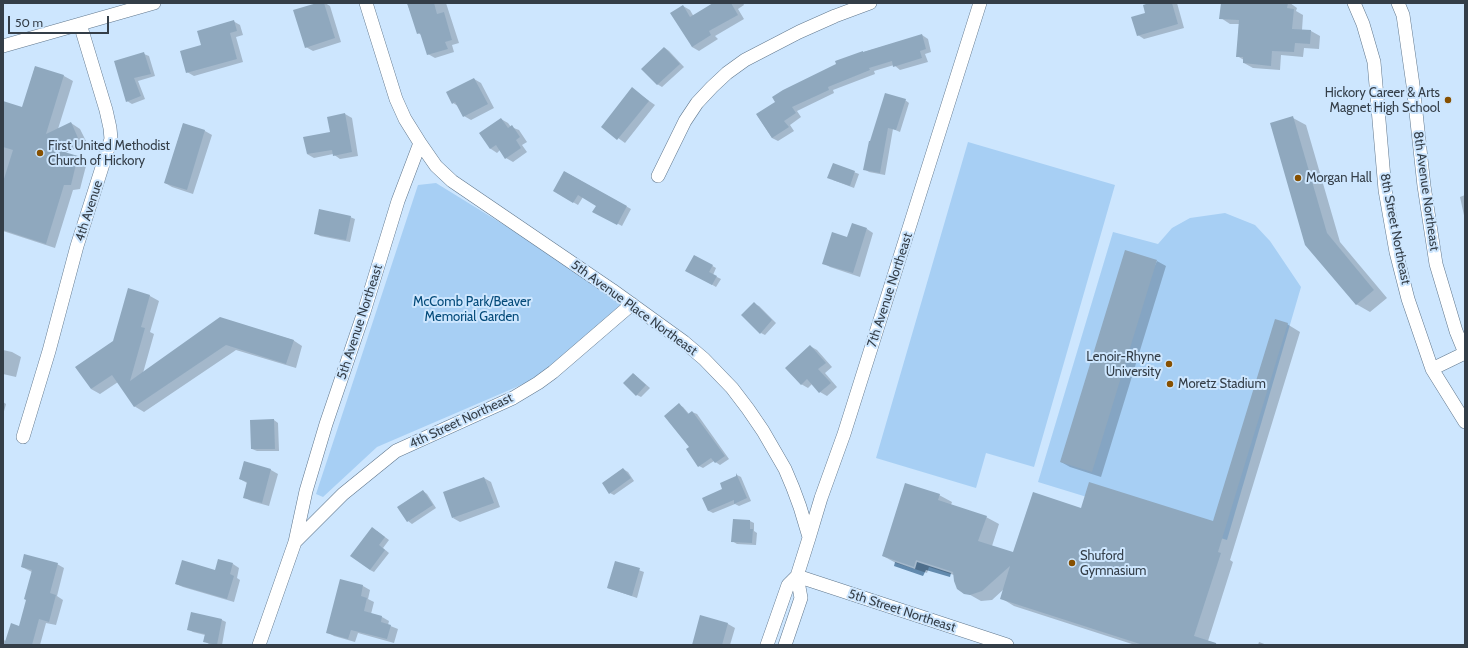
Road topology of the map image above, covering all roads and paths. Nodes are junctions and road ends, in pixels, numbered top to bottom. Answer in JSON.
{"nodes":[{"id":1,"x":154,"y":3,"type":"edge"},
{"id":2,"x":366,"y":3,"type":"edge"},
{"id":3,"x":870,"y":3,"type":"edge"},
{"id":4,"x":980,"y":3,"type":"edge"},
{"id":5,"x":1354,"y":3,"type":"edge"},
{"id":6,"x":1398,"y":3,"type":"edge"},
{"id":7,"x":80,"y":24,"type":"junction"},
{"id":8,"x":3,"y":46,"type":"edge"},
{"id":9,"x":420,"y":143,"type":"junction"},
{"id":10,"x":658,"y":176,"type":"dead end"},
{"id":11,"x":632,"y":304,"type":"junction"},
{"id":12,"x":1465,"y":353,"type":"edge"},
{"id":13,"x":1432,"y":369,"type":"junction"},
{"id":14,"x":1465,"y":422,"type":"edge"},
{"id":15,"x":23,"y":437,"type":"dead end"},
{"id":16,"x":809,"y":538,"type":"junction"},
{"id":17,"x":295,"y":542,"type":"junction"},
{"id":18,"x":797,"y":576,"type":"junction"},
{"id":19,"x":260,"y":645,"type":"edge"},
{"id":20,"x":767,"y":645,"type":"edge"},
{"id":21,"x":785,"y":645,"type":"edge"},
{"id":22,"x":1007,"y":645,"type":"edge"}],
"edges":[{"from":1,"to":7,"type":"street"},
{"from":2,"to":9,"type":"street"},
{"from":3,"to":10,"type":"street"},
{"from":4,"to":16,"type":"street","name":"7th Avenue Northeast"},
{"from":5,"to":13,"type":"street","name":"8th Street Northeast"},
{"from":6,"to":12,"type":"street","name":"8th Avenue Northeast"},
{"from":7,"to":8,"type":"street"},
{"from":7,"to":15,"type":"street","name":"4th Avenue"},
{"from":9,"to":11,"type":"street","name":"5th Avenue Place Northeast"},
{"from":9,"to":17,"type":"street","name":"5th Avenue Northeast"},
{"from":11,"to":16,"type":"street","name":"5th Avenue Place Northeast"},
{"from":11,"to":17,"type":"street","name":"4th Street Northeast"},
{"from":12,"to":13,"type":"street"},
{"from":13,"to":14,"type":"street","name":"8th Street Northeast"},
{"from":16,"to":18,"type":"street","name":"7th Avenue Northeast"},
{"from":17,"to":19,"type":"street","name":"5th Avenue Northeast"},
{"from":18,"to":20,"type":"street","name":"7th Avenue Northeast"},
{"from":18,"to":21,"type":"street","name":"7th Avenue Northeast"},
{"from":18,"to":22,"type":"street","name":"5th Street Northeast"}]}
